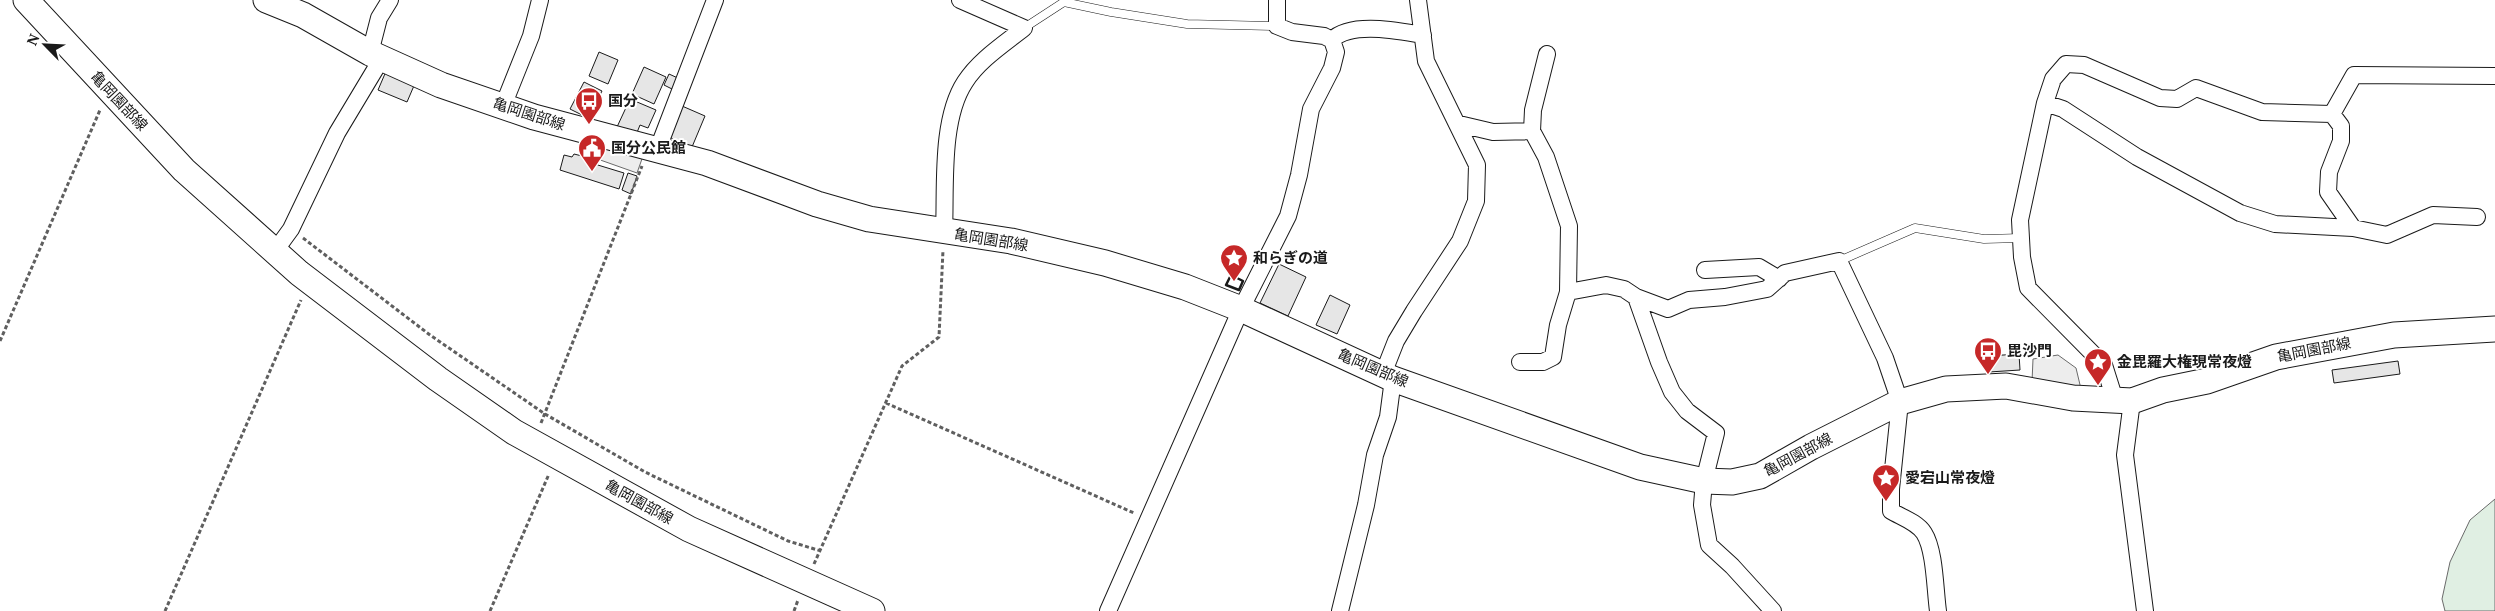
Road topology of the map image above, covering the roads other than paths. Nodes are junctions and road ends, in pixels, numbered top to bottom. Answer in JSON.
{"nodes":[{"id":1,"x":26,"y":0,"type":"edge"},
{"id":2,"x":266,"y":0,"type":"edge"},
{"id":3,"x":390,"y":0,"type":"edge"},
{"id":4,"x":540,"y":0,"type":"edge"},
{"id":5,"x":715,"y":0,"type":"edge"},
{"id":6,"x":960,"y":0,"type":"edge"},
{"id":7,"x":1277,"y":0,"type":"edge"},
{"id":8,"x":1418,"y":0,"type":"edge"},
{"id":9,"x":1277,"y":26,"type":"junction"},
{"id":10,"x":1024,"y":28,"type":"junction"},
{"id":11,"x":1423,"y":36,"type":"junction"},
{"id":12,"x":1332,"y":40,"type":"junction"},
{"id":13,"x":1547,"y":54,"type":"dead end"},
{"id":14,"x":376,"y":55,"type":"junction"},
{"id":15,"x":2495,"y":76,"type":"edge"},
{"id":16,"x":2045,"y":103,"type":"junction"},
{"id":17,"x":503,"y":106,"type":"junction"},
{"id":18,"x":2332,"y":114,"type":"junction"},
{"id":19,"x":1459,"y":124,"type":"junction"},
{"id":20,"x":1532,"y":131,"type":"junction"},
{"id":21,"x":653,"y":150,"type":"junction"},
{"id":22,"x":2477,"y":217,"type":"dead end"},
{"id":23,"x":2353,"y":228,"type":"junction"},
{"id":24,"x":944,"y":232,"type":"junction"},
{"id":25,"x":2021,"y":238,"type":"junction"},
{"id":26,"x":275,"y":251,"type":"junction"},
{"id":27,"x":1839,"y":261,"type":"junction"},
{"id":28,"x":1705,"y":270,"type":"dead end"},
{"id":29,"x":1779,"y":279,"type":"junction"},
{"id":30,"x":1568,"y":292,"type":"junction"},
{"id":31,"x":1636,"y":297,"type":"junction"},
{"id":32,"x":1241,"y":309,"type":"junction"},
{"id":33,"x":2495,"y":329,"type":"edge"},
{"id":34,"x":1520,"y":362,"type":"dead end"},
{"id":35,"x":1388,"y":376,"type":"junction"},
{"id":36,"x":2124,"y":401,"type":"junction"},
{"id":37,"x":1900,"y":402,"type":"junction"},
{"id":38,"x":1704,"y":481,"type":"junction"},
{"id":39,"x":872,"y":611,"type":"edge"},
{"id":40,"x":1108,"y":611,"type":"edge"},
{"id":41,"x":1340,"y":611,"type":"edge"},
{"id":42,"x":1773,"y":611,"type":"edge"},
{"id":43,"x":1938,"y":611,"type":"edge"},
{"id":44,"x":2145,"y":611,"type":"edge"}],
"edges":[{"from":1,"to":26,"type":"main road","name":"亀岡園部線"},
{"from":2,"to":14,"type":"main road","name":"亀岡園部線"},
{"from":3,"to":14,"type":"street"},
{"from":4,"to":17,"type":"street"},
{"from":5,"to":21,"type":"street"},
{"from":6,"to":10,"type":"street"},
{"from":7,"to":9,"type":"street"},
{"from":8,"to":11,"type":"street"},
{"from":9,"to":10,"type":"lane"},
{"from":9,"to":12,"type":"street"},
{"from":10,"to":24,"type":"street"},
{"from":11,"to":12,"type":"street"},
{"from":11,"to":19,"type":"street"},
{"from":12,"to":32,"type":"street"},
{"from":13,"to":20,"type":"street"},
{"from":14,"to":17,"type":"main road","name":"亀岡園部線"},
{"from":14,"to":26,"type":"street"},
{"from":15,"to":18,"type":"street"},
{"from":16,"to":18,"type":"street"},
{"from":16,"to":23,"type":"street"},
{"from":16,"to":25,"type":"street"},
{"from":17,"to":21,"type":"main road","name":"亀岡園部線"},
{"from":18,"to":23,"type":"street"},
{"from":19,"to":20,"type":"street"},
{"from":19,"to":35,"type":"street"},
{"from":20,"to":30,"type":"street"},
{"from":21,"to":24,"type":"main road","name":"亀岡園部線"},
{"from":22,"to":23,"type":"street"},
{"from":24,"to":32,"type":"main road","name":"亀岡園部線"},
{"from":25,"to":27,"type":"lane"},
{"from":25,"to":36,"type":"street"},
{"from":26,"to":39,"type":"main road","name":"亀岡園部線"},
{"from":27,"to":29,"type":"street"},
{"from":27,"to":37,"type":"street"},
{"from":28,"to":29,"type":"street"},
{"from":29,"to":31,"type":"street"},
{"from":30,"to":31,"type":"street"},
{"from":30,"to":34,"type":"street"},
{"from":31,"to":38,"type":"street"},
{"from":32,"to":35,"type":"main road","name":"亀岡園部線"},
{"from":32,"to":40,"type":"street"},
{"from":33,"to":36,"type":"main road","name":"亀岡園部線"},
{"from":35,"to":38,"type":"main road","name":"亀岡園部線"},
{"from":35,"to":41,"type":"street"},
{"from":36,"to":37,"type":"main road","name":"亀岡園部線"},
{"from":36,"to":44,"type":"street"},
{"from":37,"to":38,"type":"main road","name":"亀岡園部線"},
{"from":37,"to":43,"type":"street"},
{"from":38,"to":42,"type":"street"}]}
